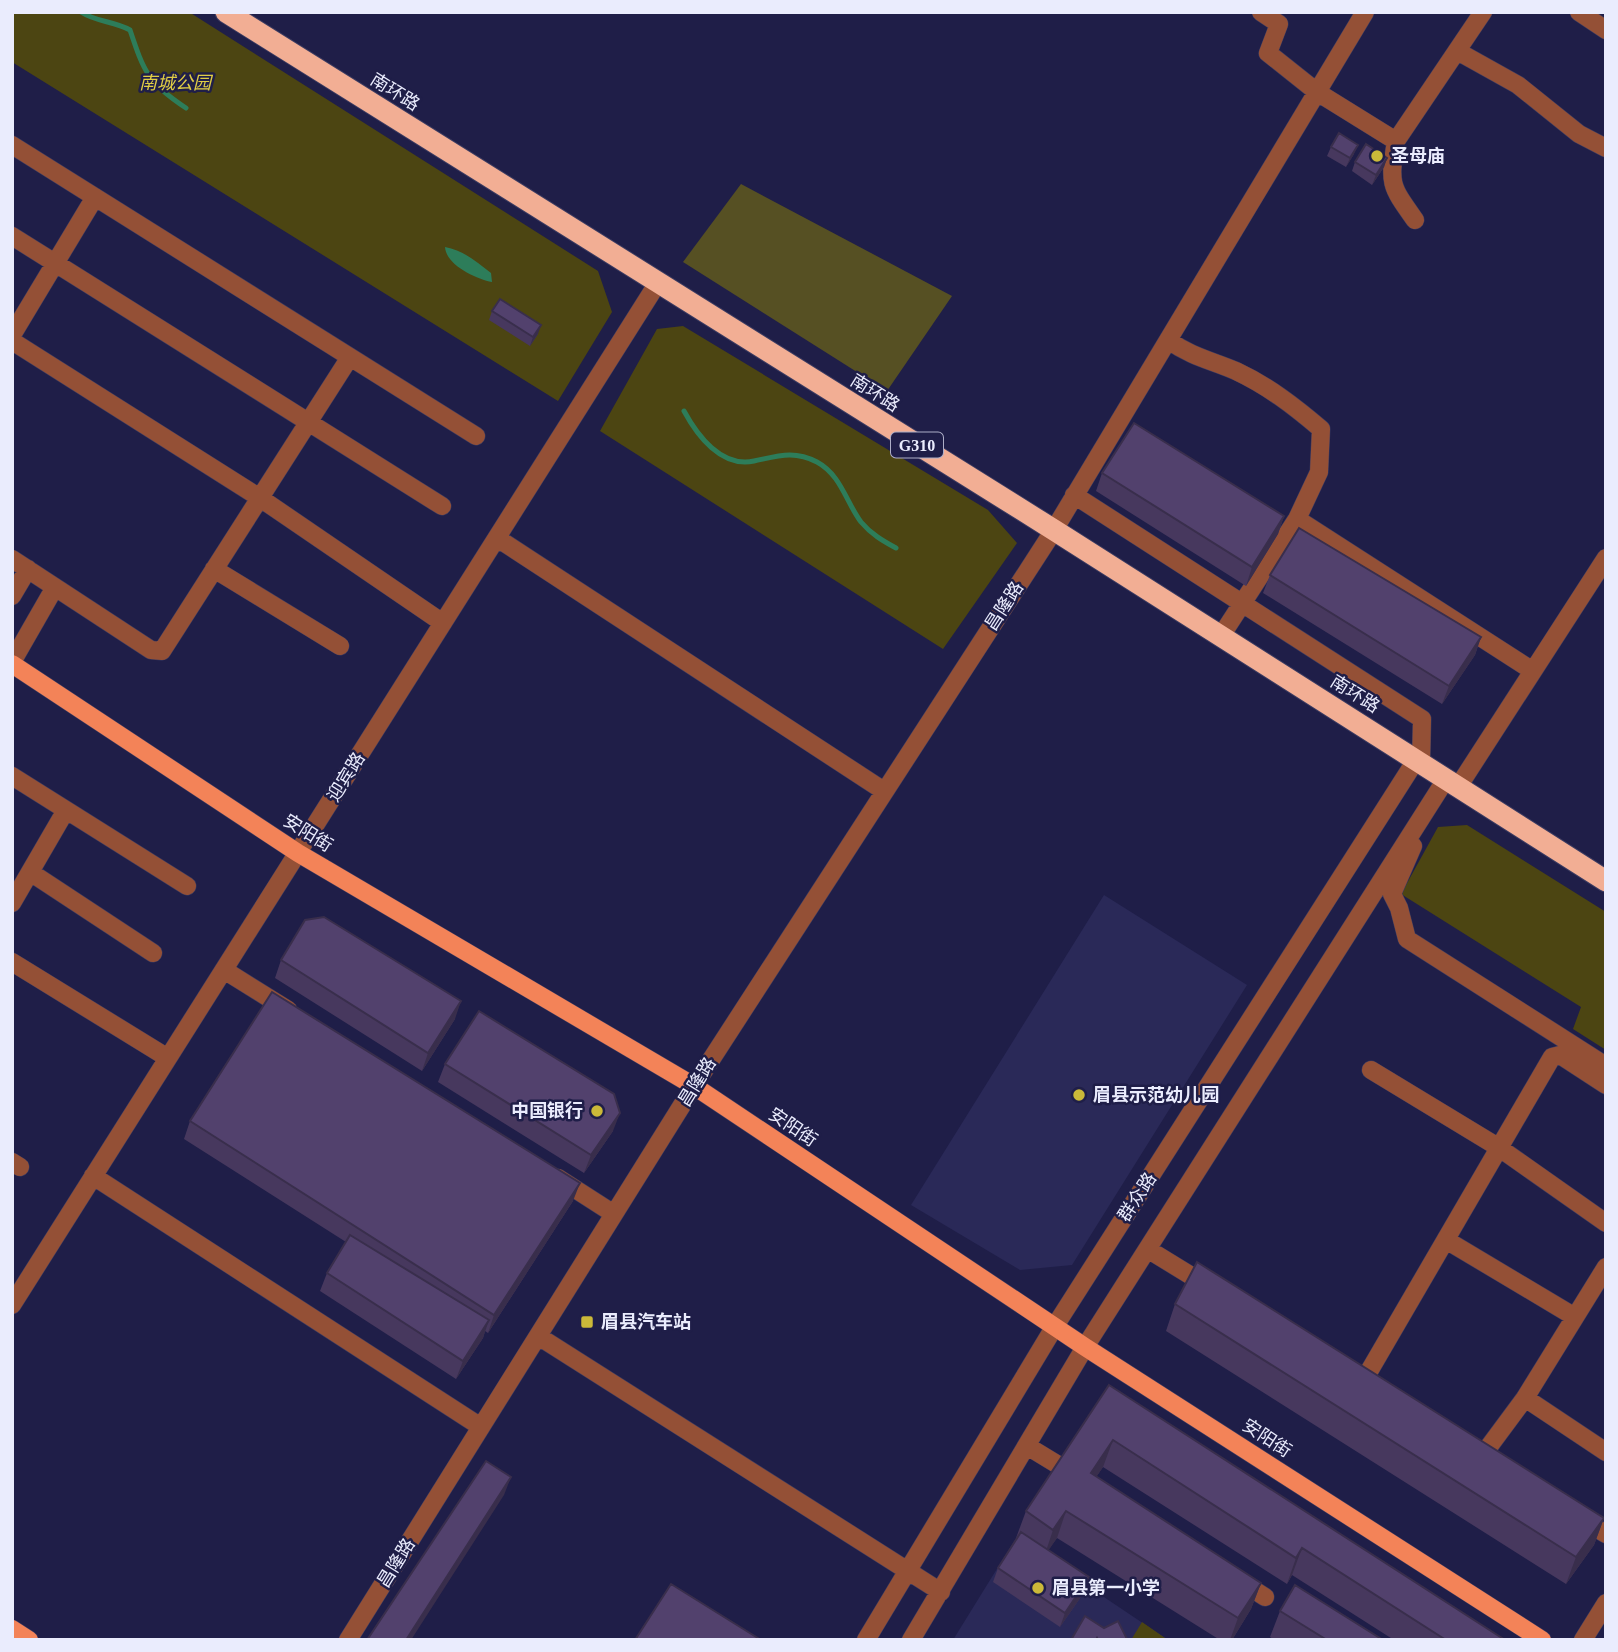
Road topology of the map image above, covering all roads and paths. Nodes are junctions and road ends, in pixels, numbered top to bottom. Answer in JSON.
{"nodes":[{"id":1,"x":226,"y":12,"type":"edge"},
{"id":2,"x":1261,"y":12,"type":"edge"},
{"id":3,"x":1365,"y":12,"type":"edge"},
{"id":4,"x":1483,"y":12,"type":"edge"},
{"id":5,"x":1579,"y":12,"type":"edge"},
{"id":6,"x":1606,"y":30,"type":"edge"},
{"id":7,"x":1457,"y":51,"type":"junction"},
{"id":8,"x":1317,"y":92,"type":"junction"},
{"id":9,"x":1396,"y":141,"type":"junction"},
{"id":10,"x":12,"y":145,"type":"edge"},
{"id":11,"x":1606,"y":148,"type":"edge"},
{"id":12,"x":95,"y":197,"type":"junction"},
{"id":13,"x":1415,"y":220,"type":"dead end"},
{"id":14,"x":12,"y":236,"type":"edge"},
{"id":15,"x":55,"y":264,"type":"junction"},
{"id":16,"x":657,"y":285,"type":"junction"},
{"id":17,"x":12,"y":335,"type":"edge"},
{"id":18,"x":1168,"y":340,"type":"junction"},
{"id":19,"x":12,"y":341,"type":"edge"},
{"id":20,"x":349,"y":357,"type":"junction"},
{"id":21,"x":310,"y":421,"type":"junction"},
{"id":22,"x":476,"y":436,"type":"dead end"},
{"id":23,"x":1074,"y":495,"type":"junction"},
{"id":24,"x":260,"y":498,"type":"junction"},
{"id":25,"x":442,"y":506,"type":"dead end"},
{"id":26,"x":1297,"y":519,"type":"junction"},
{"id":27,"x":1054,"y":530,"type":"junction"},
{"id":28,"x":497,"y":538,"type":"junction"},
{"id":29,"x":1606,"y":558,"type":"edge"},
{"id":30,"x":12,"y":559,"type":"edge"},
{"id":31,"x":28,"y":569,"type":"junction"},
{"id":32,"x":214,"y":569,"type":"junction"},
{"id":33,"x":55,"y":587,"type":"junction"},
{"id":34,"x":12,"y":596,"type":"edge"},
{"id":35,"x":1242,"y":604,"type":"junction"},
{"id":36,"x":443,"y":623,"type":"junction"},
{"id":37,"x":1221,"y":636,"type":"junction"},
{"id":38,"x":341,"y":646,"type":"dead end"},
{"id":39,"x":12,"y":663,"type":"edge"},
{"id":40,"x":1533,"y":671,"type":"junction"},
{"id":41,"x":1418,"y":761,"type":"junction"},
{"id":42,"x":12,"y":776,"type":"edge"},
{"id":43,"x":1452,"y":783,"type":"junction"},
{"id":44,"x":884,"y":791,"type":"junction"},
{"id":45,"x":66,"y":810,"type":"junction"},
{"id":46,"x":1417,"y":823,"type":"junction"},
{"id":47,"x":298,"y":853,"type":"junction"},
{"id":48,"x":30,"y":872,"type":"junction"},
{"id":49,"x":1606,"y":881,"type":"edge"},
{"id":50,"x":187,"y":886,"type":"dead end"},
{"id":51,"x":12,"y":903,"type":"edge"},
{"id":52,"x":153,"y":953,"type":"dead end"},
{"id":53,"x":12,"y":961,"type":"edge"},
{"id":54,"x":224,"y":970,"type":"junction"},
{"id":55,"x":306,"y":1021,"type":"edge"},
{"id":56,"x":167,"y":1058,"type":"junction"},
{"id":57,"x":1606,"y":1066,"type":"edge"},
{"id":58,"x":1371,"y":1070,"type":"dead end"},
{"id":59,"x":1606,"y":1085,"type":"edge"},
{"id":60,"x":694,"y":1086,"type":"junction"},
{"id":61,"x":1498,"y":1147,"type":"junction"},
{"id":62,"x":543,"y":1169,"type":"edge"},
{"id":63,"x":93,"y":1176,"type":"junction"},
{"id":64,"x":614,"y":1214,"type":"junction"},
{"id":65,"x":1606,"y":1223,"type":"edge"},
{"id":66,"x":1446,"y":1240,"type":"junction"},
{"id":67,"x":1149,"y":1250,"type":"junction"},
{"id":68,"x":1606,"y":1267,"type":"edge"},
{"id":69,"x":1221,"y":1293,"type":"edge"},
{"id":70,"x":12,"y":1305,"type":"edge"},
{"id":71,"x":1575,"y":1317,"type":"junction"},
{"id":72,"x":1055,"y":1326,"type":"junction"},
{"id":73,"x":538,"y":1336,"type":"junction"},
{"id":74,"x":1086,"y":1347,"type":"junction"},
{"id":75,"x":1364,"y":1380,"type":"edge"},
{"id":76,"x":1525,"y":1398,"type":"junction"},
{"id":77,"x":481,"y":1427,"type":"junction"},
{"id":78,"x":1027,"y":1446,"type":"junction"},
{"id":79,"x":1606,"y":1452,"type":"edge"},
{"id":80,"x":1482,"y":1456,"type":"edge"},
{"id":81,"x":1097,"y":1489,"type":"edge"},
{"id":82,"x":1561,"y":1506,"type":"edge"},
{"id":83,"x":1606,"y":1534,"type":"edge"},
{"id":84,"x":1220,"y":1568,"type":"edge"},
{"id":85,"x":908,"y":1571,"type":"junction"},
{"id":86,"x":941,"y":1592,"type":"junction"},
{"id":87,"x":1265,"y":1597,"type":"dead end"},
{"id":88,"x":1606,"y":1603,"type":"edge"},
{"id":89,"x":12,"y":1629,"type":"edge"},
{"id":90,"x":29,"y":1640,"type":"edge"},
{"id":91,"x":348,"y":1640,"type":"edge"},
{"id":92,"x":866,"y":1640,"type":"edge"},
{"id":93,"x":911,"y":1640,"type":"edge"},
{"id":94,"x":1542,"y":1640,"type":"edge"},
{"id":95,"x":1583,"y":1640,"type":"edge"}],
"edges":[{"from":1,"to":16,"type":"highway","name":"南环路","number":"G310"},
{"from":2,"to":8,"type":"street"},
{"from":3,"to":8,"type":"street","name":"昌隆路"},
{"from":4,"to":7,"type":"street"},
{"from":5,"to":6,"type":"street"},
{"from":7,"to":9,"type":"street"},
{"from":7,"to":11,"type":"street"},
{"from":8,"to":9,"type":"street"},
{"from":8,"to":18,"type":"street","name":"昌隆路"},
{"from":9,"to":13,"type":"street"},
{"from":10,"to":12,"type":"street"},
{"from":12,"to":15,"type":"street"},
{"from":12,"to":20,"type":"street"},
{"from":14,"to":15,"type":"street"},
{"from":15,"to":17,"type":"street"},
{"from":15,"to":21,"type":"street"},
{"from":16,"to":27,"type":"highway","name":"南环路","number":"G310"},
{"from":16,"to":28,"type":"street","name":"迎宾路"},
{"from":18,"to":23,"type":"street","name":"昌隆路"},
{"from":18,"to":26,"type":"street"},
{"from":19,"to":24,"type":"street"},
{"from":20,"to":21,"type":"street"},
{"from":20,"to":22,"type":"street"},
{"from":21,"to":24,"type":"street"},
{"from":21,"to":25,"type":"street"},
{"from":23,"to":27,"type":"street","name":"昌隆路"},
{"from":23,"to":35,"type":"street"},
{"from":24,"to":32,"type":"street"},
{"from":24,"to":36,"type":"street"},
{"from":26,"to":35,"type":"street"},
{"from":26,"to":40,"type":"street"},
{"from":27,"to":37,"type":"highway","name":"南环路","number":"G310"},
{"from":27,"to":44,"type":"street","name":"昌隆路"},
{"from":28,"to":36,"type":"street","name":"迎宾路"},
{"from":28,"to":44,"type":"street"},
{"from":29,"to":40,"type":"street"},
{"from":30,"to":31,"type":"street"},
{"from":31,"to":33,"type":"street"},
{"from":31,"to":34,"type":"street"},
{"from":32,"to":33,"type":"street"},
{"from":32,"to":38,"type":"street"},
{"from":33,"to":39,"type":"street"},
{"from":35,"to":37,"type":"street"},
{"from":35,"to":41,"type":"street"},
{"from":36,"to":47,"type":"street","name":"迎宾路"},
{"from":37,"to":41,"type":"highway","name":"南环路","number":"G310"},
{"from":39,"to":47,"type":"main road","name":"安阳街"},
{"from":40,"to":43,"type":"street"},
{"from":41,"to":43,"type":"highway","name":"南环路","number":"G310"},
{"from":41,"to":72,"type":"street","name":"群众路"},
{"from":42,"to":45,"type":"street"},
{"from":43,"to":46,"type":"street"},
{"from":43,"to":49,"type":"highway","name":"南环路","number":"G310"},
{"from":44,"to":60,"type":"street","name":"昌隆路"},
{"from":45,"to":48,"type":"street"},
{"from":45,"to":50,"type":"street"},
{"from":46,"to":57,"type":"street"},
{"from":46,"to":67,"type":"street"},
{"from":47,"to":54,"type":"street","name":"迎宾路"},
{"from":47,"to":60,"type":"main road","name":"安阳街"},
{"from":48,"to":51,"type":"street"},
{"from":48,"to":52,"type":"street"},
{"from":53,"to":56,"type":"street"},
{"from":54,"to":55,"type":"street"},
{"from":54,"to":56,"type":"street","name":"迎宾路"},
{"from":56,"to":63,"type":"street","name":"迎宾路"},
{"from":58,"to":61,"type":"street"},
{"from":59,"to":61,"type":"street"},
{"from":60,"to":64,"type":"street","name":"昌隆路"},
{"from":60,"to":72,"type":"main road","name":"安阳街"},
{"from":61,"to":65,"type":"street"},
{"from":61,"to":66,"type":"street"},
{"from":62,"to":64,"type":"street"},
{"from":63,"to":70,"type":"street","name":"迎宾路"},
{"from":63,"to":77,"type":"street"},
{"from":64,"to":73,"type":"street","name":"昌隆路"},
{"from":66,"to":71,"type":"street"},
{"from":66,"to":75,"type":"street"},
{"from":67,"to":69,"type":"street"},
{"from":67,"to":74,"type":"street"},
{"from":68,"to":71,"type":"street"},
{"from":71,"to":76,"type":"street"},
{"from":72,"to":74,"type":"main road","name":"安阳街"},
{"from":72,"to":85,"type":"street","name":"群众路"},
{"from":73,"to":77,"type":"street","name":"昌隆路"},
{"from":73,"to":85,"type":"street"},
{"from":74,"to":78,"type":"street"},
{"from":74,"to":94,"type":"main road","name":"安阳街"},
{"from":76,"to":79,"type":"street"},
{"from":76,"to":80,"type":"street"},
{"from":77,"to":91,"type":"street","name":"昌隆路"},
{"from":78,"to":81,"type":"street"},
{"from":78,"to":86,"type":"street"},
{"from":82,"to":83,"type":"street"},
{"from":84,"to":87,"type":"street"},
{"from":85,"to":86,"type":"street"},
{"from":85,"to":92,"type":"street","name":"群众路"},
{"from":86,"to":93,"type":"street"},
{"from":88,"to":95,"type":"street"},
{"from":89,"to":90,"type":"main road"}]}
